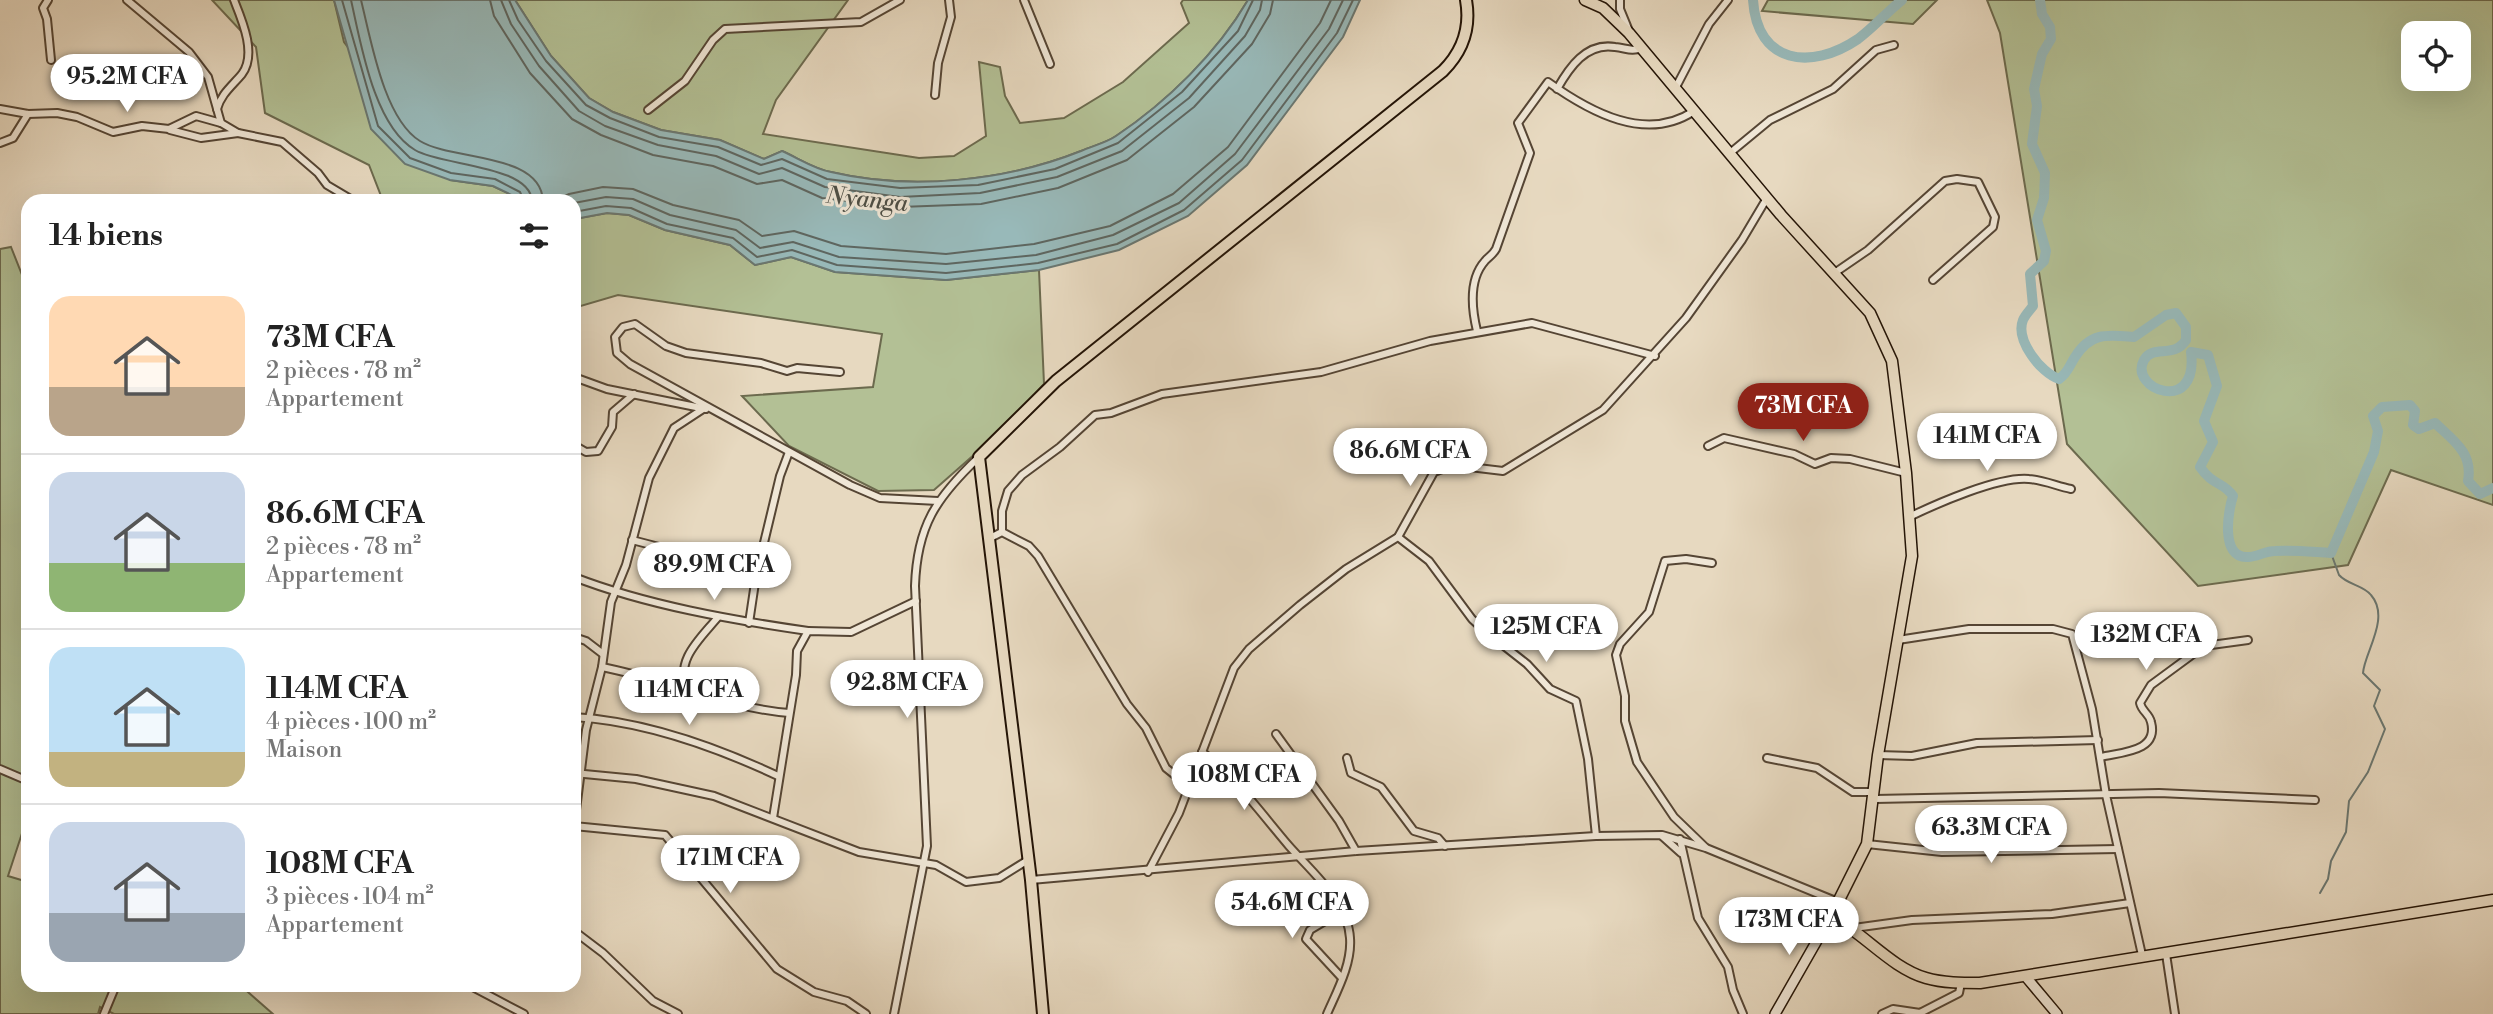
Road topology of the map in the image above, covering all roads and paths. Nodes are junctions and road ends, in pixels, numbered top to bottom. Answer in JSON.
{"nodes":[{"id":1,"x":48,"y":0,"type":"edge"},
{"id":2,"x":127,"y":0,"type":"edge"},
{"id":3,"x":234,"y":0,"type":"edge"},
{"id":4,"x":900,"y":0,"type":"edge"},
{"id":5,"x":949,"y":0,"type":"edge"},
{"id":6,"x":1024,"y":0,"type":"edge"},
{"id":7,"x":1466,"y":0,"type":"edge"},
{"id":8,"x":1585,"y":0,"type":"edge"},
{"id":9,"x":1614,"y":0,"type":"edge"},
{"id":10,"x":1620,"y":0,"type":"edge"},
{"id":11,"x":1728,"y":0,"type":"edge"},
{"id":12,"x":1620,"y":9,"type":"junction"},
{"id":13,"x":1629,"y":33,"type":"junction"},
{"id":14,"x":1894,"y":45,"type":"dead end"},
{"id":15,"x":1642,"y":48,"type":"junction"},
{"id":16,"x":51,"y":60,"type":"dead end"},
{"id":17,"x":1050,"y":64,"type":"dead end"},
{"id":18,"x":1675,"y":87,"type":"junction"},
{"id":19,"x":1557,"y":89,"type":"junction"},
{"id":20,"x":935,"y":95,"type":"dead end"},
{"id":21,"x":0,"y":108,"type":"edge"},
{"id":22,"x":648,"y":110,"type":"dead end"},
{"id":23,"x":216,"y":111,"type":"junction"},
{"id":24,"x":1694,"y":111,"type":"junction"},
{"id":25,"x":28,"y":114,"type":"junction"},
{"id":26,"x":221,"y":123,"type":"junction"},
{"id":27,"x":169,"y":129,"type":"junction"},
{"id":28,"x":238,"y":132,"type":"junction"},
{"id":29,"x":0,"y":143,"type":"edge"},
{"id":30,"x":1730,"y":153,"type":"junction"},
{"id":31,"x":341,"y":194,"type":"edge"},
{"id":32,"x":1767,"y":198,"type":"junction"},
{"id":33,"x":1833,"y":274,"type":"junction"},
{"id":34,"x":1933,"y":280,"type":"dead end"},
{"id":35,"x":1477,"y":331,"type":"junction"},
{"id":36,"x":1655,"y":356,"type":"junction"},
{"id":37,"x":840,"y":372,"type":"dead end"},
{"id":38,"x":581,"y":380,"type":"edge"},
{"id":39,"x":635,"y":393,"type":"junction"},
{"id":40,"x":704,"y":409,"type":"junction"},
{"id":41,"x":715,"y":410,"type":"junction"},
{"id":42,"x":1708,"y":446,"type":"dead end"},
{"id":43,"x":581,"y":449,"type":"edge"},
{"id":44,"x":789,"y":453,"type":"junction"},
{"id":45,"x":979,"y":457,"type":"junction"},
{"id":46,"x":1906,"y":473,"type":"junction"},
{"id":47,"x":2071,"y":489,"type":"dead end"},
{"id":48,"x":938,"y":501,"type":"junction"},
{"id":49,"x":1909,"y":517,"type":"junction"},
{"id":50,"x":1002,"y":532,"type":"junction"},
{"id":51,"x":1398,"y":537,"type":"junction"},
{"id":52,"x":990,"y":538,"type":"junction"},
{"id":53,"x":632,"y":540,"type":"junction"},
{"id":54,"x":1712,"y":563,"type":"dead end"},
{"id":55,"x":757,"y":576,"type":"junction"},
{"id":56,"x":581,"y":580,"type":"edge"},
{"id":57,"x":616,"y":594,"type":"junction"},
{"id":58,"x":916,"y":601,"type":"junction"},
{"id":59,"x":718,"y":617,"type":"junction"},
{"id":60,"x":749,"y":623,"type":"junction"},
{"id":61,"x":808,"y":631,"type":"junction"},
{"id":62,"x":581,"y":639,"type":"edge"},
{"id":63,"x":1898,"y":640,"type":"junction"},
{"id":64,"x":2248,"y":640,"type":"dead end"},
{"id":65,"x":603,"y":654,"type":"junction"},
{"id":66,"x":602,"y":667,"type":"junction"},
{"id":67,"x":690,"y":689,"type":"junction"},
{"id":68,"x":789,"y":713,"type":"junction"},
{"id":69,"x":581,"y":717,"type":"edge"},
{"id":70,"x":589,"y":717,"type":"junction"},
{"id":71,"x":581,"y":724,"type":"edge"},
{"id":72,"x":586,"y":730,"type":"junction"},
{"id":73,"x":1276,"y":734,"type":"dead end"},
{"id":74,"x":2098,"y":740,"type":"junction"},
{"id":75,"x":1202,"y":752,"type":"junction"},
{"id":76,"x":1878,"y":755,"type":"junction"},
{"id":77,"x":2101,"y":757,"type":"junction"},
{"id":78,"x":581,"y":758,"type":"edge"},
{"id":79,"x":1347,"y":758,"type":"dead end"},
{"id":80,"x":1767,"y":758,"type":"dead end"},
{"id":81,"x":0,"y":769,"type":"edge"},
{"id":82,"x":581,"y":774,"type":"edge"},
{"id":83,"x":778,"y":776,"type":"junction"},
{"id":84,"x":1191,"y":776,"type":"junction"},
{"id":85,"x":21,"y":778,"type":"edge"},
{"id":86,"x":1875,"y":795,"type":"junction"},
{"id":87,"x":2106,"y":795,"type":"junction"},
{"id":88,"x":2315,"y":800,"type":"dead end"},
{"id":89,"x":772,"y":818,"type":"junction"},
{"id":90,"x":581,"y":827,"type":"edge"},
{"id":91,"x":1596,"y":835,"type":"junction"},
{"id":92,"x":1661,"y":835,"type":"junction"},
{"id":93,"x":1681,"y":839,"type":"junction"},
{"id":94,"x":1867,"y":844,"type":"junction"},
{"id":95,"x":1445,"y":846,"type":"junction"},
{"id":96,"x":1706,"y":848,"type":"junction"},
{"id":97,"x":2118,"y":849,"type":"junction"},
{"id":98,"x":1356,"y":851,"type":"junction"},
{"id":99,"x":1681,"y":853,"type":"junction"},
{"id":100,"x":1300,"y":858,"type":"junction"},
{"id":101,"x":1028,"y":860,"type":"junction"},
{"id":102,"x":925,"y":862,"type":"junction"},
{"id":103,"x":1148,"y":872,"type":"junction"},
{"id":104,"x":1031,"y":880,"type":"junction"},
{"id":105,"x":2493,"y":900,"type":"edge"},
{"id":106,"x":1838,"y":902,"type":"junction"},
{"id":107,"x":2130,"y":903,"type":"junction"},
{"id":108,"x":1342,"y":911,"type":"junction"},
{"id":109,"x":1831,"y":916,"type":"junction"},
{"id":110,"x":1854,"y":928,"type":"junction"},
{"id":111,"x":581,"y":936,"type":"edge"},
{"id":112,"x":2166,"y":954,"type":"junction"},
{"id":113,"x":2142,"y":955,"type":"junction"},
{"id":114,"x":2026,"y":977,"type":"junction"},
{"id":115,"x":1342,"y":978,"type":"junction"},
{"id":116,"x":1961,"y":983,"type":"junction"},
{"id":117,"x":113,"y":992,"type":"edge"},
{"id":118,"x":482,"y":992,"type":"edge"},
{"id":119,"x":104,"y":1014,"type":"edge"},
{"id":120,"x":524,"y":1014,"type":"edge"},
{"id":121,"x":678,"y":1014,"type":"edge"},
{"id":122,"x":866,"y":1014,"type":"edge"},
{"id":123,"x":894,"y":1014,"type":"edge"},
{"id":124,"x":1043,"y":1014,"type":"edge"},
{"id":125,"x":1327,"y":1014,"type":"edge"},
{"id":126,"x":1744,"y":1014,"type":"edge"},
{"id":127,"x":1775,"y":1014,"type":"edge"},
{"id":128,"x":1882,"y":1014,"type":"edge"},
{"id":129,"x":2057,"y":1014,"type":"edge"},
{"id":130,"x":2175,"y":1014,"type":"edge"}],
"edges":[{"from":1,"to":16,"type":"street"},
{"from":2,"to":23,"type":"street"},
{"from":3,"to":23,"type":"street"},
{"from":4,"to":22,"type":"street"},
{"from":5,"to":20,"type":"street"},
{"from":6,"to":17,"type":"street"},
{"from":7,"to":45,"type":"highway"},
{"from":8,"to":13,"type":"main road"},
{"from":9,"to":12,"type":"street"},
{"from":10,"to":12,"type":"street"},
{"from":11,"to":18,"type":"street"},
{"from":12,"to":13,"type":"street"},
{"from":13,"to":15,"type":"main road"},
{"from":14,"to":30,"type":"street"},
{"from":15,"to":18,"type":"main road"},
{"from":15,"to":19,"type":"street"},
{"from":18,"to":24,"type":"main road"},
{"from":19,"to":24,"type":"street"},
{"from":19,"to":35,"type":"street"},
{"from":21,"to":25,"type":"street"},
{"from":23,"to":26,"type":"street"},
{"from":24,"to":30,"type":"main road"},
{"from":25,"to":27,"type":"street"},
{"from":25,"to":29,"type":"street"},
{"from":26,"to":27,"type":"street"},
{"from":26,"to":28,"type":"street"},
{"from":27,"to":28,"type":"street"},
{"from":28,"to":31,"type":"street"},
{"from":30,"to":32,"type":"main road"},
{"from":32,"to":33,"type":"main road"},
{"from":32,"to":36,"type":"street"},
{"from":33,"to":34,"type":"street"},
{"from":33,"to":46,"type":"main road"},
{"from":35,"to":36,"type":"street"},
{"from":35,"to":50,"type":"street"},
{"from":36,"to":51,"type":"street"},
{"from":37,"to":41,"type":"street"},
{"from":38,"to":39,"type":"street"},
{"from":39,"to":40,"type":"street"},
{"from":39,"to":43,"type":"street"},
{"from":40,"to":41,"type":"street"},
{"from":40,"to":53,"type":"street"},
{"from":41,"to":44,"type":"street"},
{"from":42,"to":46,"type":"street"},
{"from":44,"to":48,"type":"street"},
{"from":44,"to":55,"type":"street"},
{"from":45,"to":48,"type":"street"},
{"from":45,"to":52,"type":"highway"},
{"from":46,"to":49,"type":"main road"},
{"from":47,"to":49,"type":"street"},
{"from":48,"to":58,"type":"street"},
{"from":49,"to":63,"type":"main road"},
{"from":50,"to":52,"type":"street"},
{"from":50,"to":84,"type":"street"},
{"from":51,"to":75,"type":"street"},
{"from":51,"to":91,"type":"street"},
{"from":52,"to":101,"type":"highway"},
{"from":53,"to":55,"type":"street"},
{"from":53,"to":57,"type":"street"},
{"from":54,"to":96,"type":"street"},
{"from":55,"to":60,"type":"street"},
{"from":56,"to":57,"type":"street"},
{"from":57,"to":59,"type":"street"},
{"from":57,"to":65,"type":"street"},
{"from":58,"to":61,"type":"street"},
{"from":58,"to":102,"type":"street"},
{"from":59,"to":60,"type":"street"},
{"from":59,"to":67,"type":"street"},
{"from":60,"to":61,"type":"street"},
{"from":61,"to":68,"type":"street"},
{"from":62,"to":65,"type":"street"},
{"from":63,"to":74,"type":"street"},
{"from":63,"to":76,"type":"main road"},
{"from":64,"to":77,"type":"street"},
{"from":65,"to":66,"type":"street"},
{"from":66,"to":67,"type":"street"},
{"from":66,"to":70,"type":"street"},
{"from":67,"to":68,"type":"street"},
{"from":68,"to":83,"type":"street"},
{"from":69,"to":70,"type":"street"},
{"from":70,"to":72,"type":"street"},
{"from":70,"to":83,"type":"street"},
{"from":71,"to":72,"type":"street"},
{"from":72,"to":78,"type":"street"},
{"from":73,"to":98,"type":"street"},
{"from":74,"to":76,"type":"street"},
{"from":74,"to":77,"type":"street"},
{"from":75,"to":84,"type":"street"},
{"from":75,"to":100,"type":"street"},
{"from":76,"to":86,"type":"main road"},
{"from":77,"to":87,"type":"street"},
{"from":79,"to":95,"type":"street"},
{"from":80,"to":86,"type":"street"},
{"from":81,"to":85,"type":"street"},
{"from":82,"to":89,"type":"street"},
{"from":83,"to":89,"type":"street"},
{"from":84,"to":103,"type":"street"},
{"from":86,"to":87,"type":"street"},
{"from":86,"to":94,"type":"main road"},
{"from":87,"to":88,"type":"street"},
{"from":87,"to":97,"type":"street"},
{"from":89,"to":102,"type":"street"},
{"from":90,"to":122,"type":"street"},
{"from":91,"to":92,"type":"street"},
{"from":91,"to":95,"type":"street"},
{"from":92,"to":93,"type":"street"},
{"from":92,"to":99,"type":"street"},
{"from":93,"to":96,"type":"street"},
{"from":93,"to":99,"type":"street"},
{"from":94,"to":97,"type":"street"},
{"from":94,"to":106,"type":"main road"},
{"from":95,"to":98,"type":"street"},
{"from":96,"to":106,"type":"street"},
{"from":97,"to":107,"type":"street"},
{"from":98,"to":100,"type":"street"},
{"from":99,"to":126,"type":"street"},
{"from":100,"to":103,"type":"street"},
{"from":100,"to":108,"type":"street"},
{"from":101,"to":102,"type":"street"},
{"from":101,"to":104,"type":"highway"},
{"from":102,"to":123,"type":"street"},
{"from":103,"to":104,"type":"street"},
{"from":104,"to":124,"type":"highway"},
{"from":105,"to":112,"type":"main road"},
{"from":106,"to":109,"type":"main road"},
{"from":107,"to":110,"type":"street"},
{"from":107,"to":113,"type":"street"},
{"from":108,"to":115,"type":"street"},
{"from":108,"to":115,"type":"street"},
{"from":109,"to":110,"type":"main road"},
{"from":109,"to":127,"type":"street"},
{"from":110,"to":116,"type":"main road"},
{"from":111,"to":121,"type":"street"},
{"from":112,"to":113,"type":"main road"},
{"from":112,"to":130,"type":"street"},
{"from":113,"to":114,"type":"main road"},
{"from":114,"to":116,"type":"main road"},
{"from":114,"to":129,"type":"street"},
{"from":115,"to":125,"type":"street"},
{"from":116,"to":128,"type":"street"},
{"from":117,"to":119,"type":"street"},
{"from":118,"to":120,"type":"street"}]}
